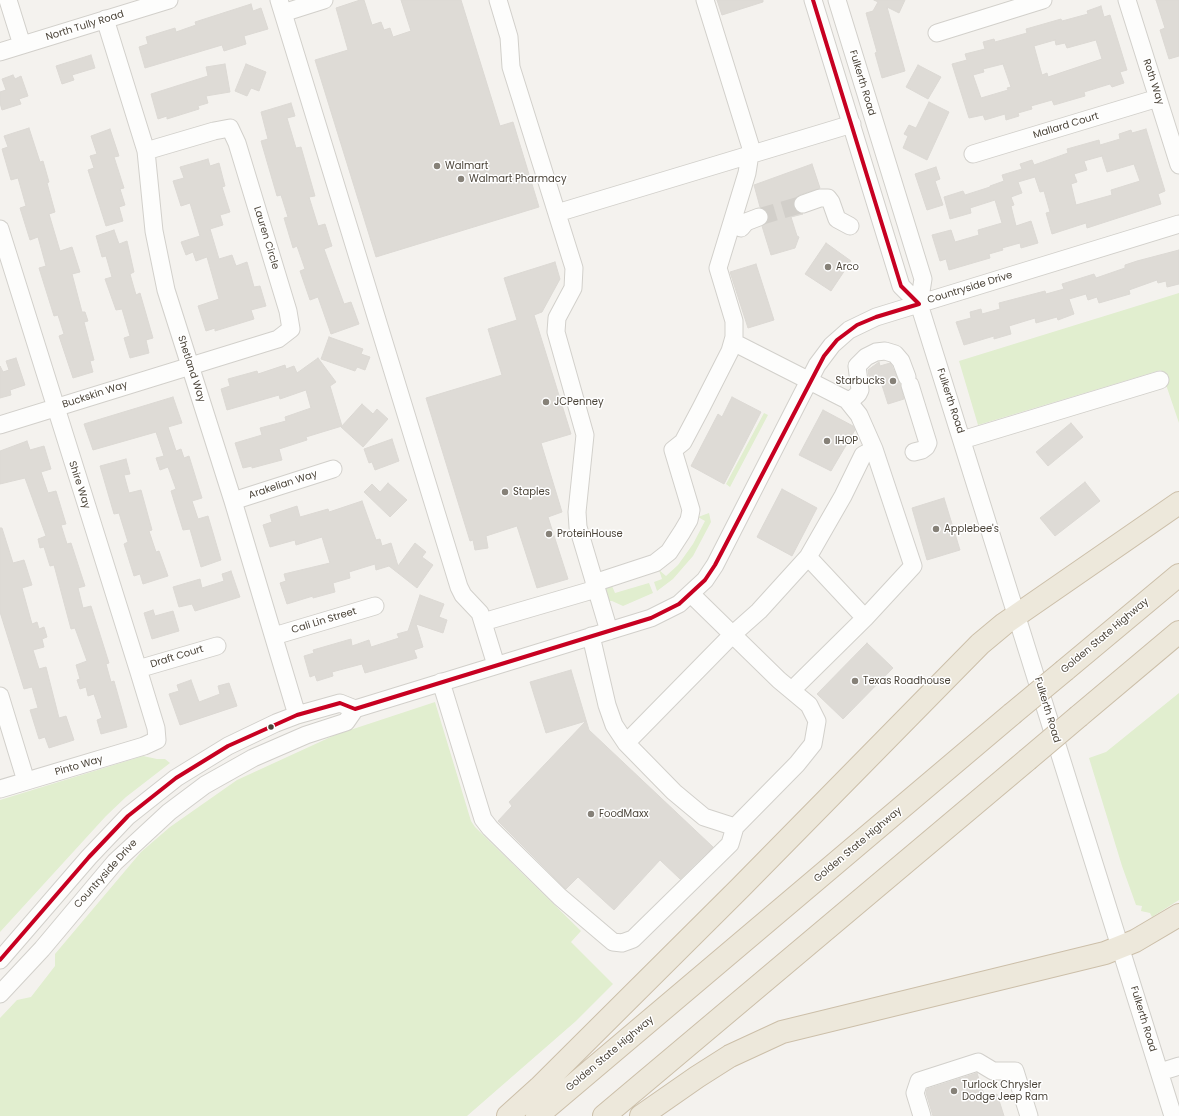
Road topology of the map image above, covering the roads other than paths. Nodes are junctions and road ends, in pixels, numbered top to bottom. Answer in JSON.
{"nodes":[{"id":1,"x":8,"y":0,"type":"edge"},
{"id":2,"x":324,"y":0,"type":"edge"},
{"id":3,"x":498,"y":0,"type":"edge"},
{"id":4,"x":705,"y":0,"type":"edge"},
{"id":5,"x":814,"y":0,"type":"edge"},
{"id":6,"x":837,"y":0,"type":"edge"},
{"id":7,"x":1043,"y":0,"type":"edge"},
{"id":8,"x":1127,"y":0,"type":"edge"},
{"id":9,"x":159,"y":2,"type":"edge"},
{"id":10,"x":281,"y":7,"type":"edge"},
{"id":11,"x":105,"y":19,"type":"junction"},
{"id":12,"x":937,"y":33,"type":"dead end"},
{"id":13,"x":22,"y":45,"type":"junction"},
{"id":14,"x":0,"y":52,"type":"edge"},
{"id":15,"x":1158,"y":98,"type":"junction"},
{"id":16,"x":852,"y":124,"type":"junction"},
{"id":17,"x":146,"y":151,"type":"junction"},
{"id":18,"x":973,"y":154,"type":"dead end"},
{"id":19,"x":751,"y":155,"type":"junction"},
{"id":20,"x":1179,"y":164,"type":"edge"},
{"id":21,"x":803,"y":204,"type":"tunnel mouth"},
{"id":22,"x":557,"y":213,"type":"junction"},
{"id":23,"x":759,"y":217,"type":"tunnel mouth"},
{"id":24,"x":1179,"y":224,"type":"edge"},
{"id":25,"x":850,"y":226,"type":"dead end"},
{"id":26,"x":741,"y":228,"type":"dead end"},
{"id":27,"x":0,"y":229,"type":"edge"},
{"id":28,"x":919,"y":304,"type":"junction"},
{"id":29,"x":733,"y":342,"type":"junction"},
{"id":30,"x":190,"y":365,"type":"junction"},
{"id":31,"x":1160,"y":380,"type":"dead end"},
{"id":32,"x":809,"y":382,"type":"junction"},
{"id":33,"x":849,"y":402,"type":"junction"},
{"id":34,"x":55,"y":408,"type":"junction"},
{"id":35,"x":0,"y":425,"type":"edge"},
{"id":36,"x":962,"y":440,"type":"junction"},
{"id":37,"x":874,"y":449,"type":"junction"},
{"id":38,"x":914,"y":452,"type":"dead end"},
{"id":39,"x":333,"y":470,"type":"dead end"},
{"id":40,"x":233,"y":501,"type":"junction"},
{"id":41,"x":1179,"y":503,"type":"edge"},
{"id":42,"x":808,"y":557,"type":"junction"},
{"id":43,"x":1179,"y":575,"type":"edge"},
{"id":44,"x":595,"y":586,"type":"junction"},
{"id":45,"x":691,"y":594,"type":"junction"},
{"id":46,"x":374,"y":606,"type":"dead end"},
{"id":47,"x":1018,"y":615,"type":"junction"},
{"id":48,"x":865,"y":618,"type":"junction"},
{"id":49,"x":483,"y":622,"type":"junction"},
{"id":50,"x":608,"y":631,"type":"junction"},
{"id":51,"x":1179,"y":632,"type":"edge"},
{"id":52,"x":732,"y":635,"type":"junction"},
{"id":53,"x":274,"y":636,"type":"junction"},
{"id":54,"x":592,"y":636,"type":"junction"},
{"id":55,"x":217,"y":646,"type":"dead end"},
{"id":56,"x":496,"y":665,"type":"junction"},
{"id":57,"x":138,"y":669,"type":"junction"},
{"id":58,"x":441,"y":682,"type":"junction"},
{"id":59,"x":792,"y":690,"type":"junction"},
{"id":60,"x":0,"y":696,"type":"edge"},
{"id":61,"x":355,"y":709,"type":"junction"},
{"id":62,"x":297,"y":715,"type":"junction"},
{"id":63,"x":157,"y":740,"type":"joint"},
{"id":64,"x":626,"y":743,"type":"junction"},
{"id":65,"x":26,"y":781,"type":"junction"},
{"id":66,"x":0,"y":790,"type":"edge"},
{"id":67,"x":735,"y":826,"type":"junction"},
{"id":68,"x":1179,"y":915,"type":"edge"},
{"id":69,"x":1121,"y":948,"type":"junction"},
{"id":70,"x":3,"y":957,"type":"edge"},
{"id":71,"x":26,"y":966,"type":"junction"},
{"id":72,"x":0,"y":994,"type":"edge"},
{"id":73,"x":1179,"y":1066,"type":"edge"},
{"id":74,"x":1160,"y":1072,"type":"junction"},
{"id":75,"x":508,"y":1116,"type":"edge"},
{"id":76,"x":537,"y":1116,"type":"edge"},
{"id":77,"x":604,"y":1116,"type":"edge"},
{"id":78,"x":640,"y":1116,"type":"edge"},
{"id":79,"x":922,"y":1116,"type":"edge"},
{"id":80,"x":1029,"y":1116,"type":"edge"},
{"id":81,"x":1173,"y":1116,"type":"edge"}],
"edges":[{"from":1,"to":13,"type":"street"},
{"from":2,"to":10,"type":"street"},
{"from":3,"to":22,"type":"street"},
{"from":4,"to":19,"type":"street"},
{"from":5,"to":16,"type":"street","name":"Fulkerth Road"},
{"from":6,"to":28,"type":"street","name":"Fulkerth Road"},
{"from":7,"to":12,"type":"street"},
{"from":8,"to":15,"type":"street","name":"Roth Way"},
{"from":9,"to":11,"type":"street","name":"North Tully Road"},
{"from":10,"to":49,"type":"street"},
{"from":11,"to":13,"type":"street","name":"North Tully Road"},
{"from":11,"to":17,"type":"street","name":"Shetland Way"},
{"from":13,"to":14,"type":"street","name":"North Tully Road"},
{"from":15,"to":18,"type":"street","name":"Mallard Court"},
{"from":15,"to":20,"type":"street","name":"Roth Way"},
{"from":16,"to":19,"type":"street"},
{"from":16,"to":28,"type":"street","name":"Fulkerth Road"},
{"from":17,"to":30,"type":"street","name":"Shetland Way"},
{"from":17,"to":30,"type":"street","name":"Lauren Circle"},
{"from":19,"to":22,"type":"street"},
{"from":19,"to":29,"type":"street"},
{"from":21,"to":25,"type":"street"},
{"from":22,"to":44,"type":"street"},
{"from":23,"to":26,"type":"street"},
{"from":24,"to":28,"type":"street","name":"Countryside Drive"},
{"from":27,"to":34,"type":"street","name":"Shire Way"},
{"from":28,"to":32,"type":"street","name":"Countryside Drive"},
{"from":28,"to":36,"type":"street","name":"Fulkerth Road"},
{"from":29,"to":32,"type":"street"},
{"from":29,"to":44,"type":"street"},
{"from":30,"to":34,"type":"street","name":"Buckskin Way"},
{"from":30,"to":40,"type":"street","name":"Shetland Way"},
{"from":31,"to":36,"type":"street"},
{"from":32,"to":33,"type":"street"},
{"from":32,"to":45,"type":"street","name":"Countryside Drive"},
{"from":33,"to":37,"type":"street"},
{"from":33,"to":38,"type":"street"},
{"from":34,"to":35,"type":"street","name":"Buckskin Way"},
{"from":34,"to":57,"type":"street","name":"Shire Way"},
{"from":36,"to":47,"type":"street","name":"Fulkerth Road"},
{"from":37,"to":42,"type":"street"},
{"from":37,"to":48,"type":"street"},
{"from":39,"to":40,"type":"street","name":"Arakelian Way"},
{"from":40,"to":53,"type":"street","name":"Shetland Way"},
{"from":41,"to":47,"type":"highway"},
{"from":42,"to":48,"type":"street"},
{"from":42,"to":52,"type":"street"},
{"from":43,"to":76,"type":"highway","name":"Golden State Highway","bridge":true},
{"from":44,"to":49,"type":"street"},
{"from":44,"to":50,"type":"street"},
{"from":45,"to":50,"type":"street","name":"Countryside Drive"},
{"from":45,"to":52,"type":"street"},
{"from":46,"to":53,"type":"street","name":"Cali Lin Street"},
{"from":47,"to":69,"type":"street","name":"Fulkerth Road"},
{"from":47,"to":75,"type":"highway"},
{"from":48,"to":59,"type":"street"},
{"from":49,"to":56,"type":"street"},
{"from":50,"to":54,"type":"street","name":"Countryside Drive"},
{"from":51,"to":77,"type":"highway","bridge":true},
{"from":52,"to":59,"type":"street"},
{"from":52,"to":64,"type":"street"},
{"from":53,"to":62,"type":"street","name":"Shetland Way"},
{"from":54,"to":56,"type":"street","name":"Countryside Drive"},
{"from":54,"to":64,"type":"street"},
{"from":55,"to":57,"type":"street","name":"Draft Court"},
{"from":56,"to":58,"type":"street","name":"Countryside Drive"},
{"from":57,"to":63,"type":"street","name":"Shire Way"},
{"from":58,"to":61,"type":"street","name":"Countryside Drive"},
{"from":58,"to":67,"type":"street"},
{"from":59,"to":67,"type":"street"},
{"from":60,"to":65,"type":"street"},
{"from":61,"to":62,"type":"street"},
{"from":61,"to":71,"type":"street","name":"Countryside Drive"},
{"from":62,"to":70,"type":"street"},
{"from":63,"to":65,"type":"street","name":"Pinto Way"},
{"from":64,"to":67,"type":"street"},
{"from":65,"to":66,"type":"street","name":"Pinto Way"},
{"from":68,"to":69,"type":"highway"},
{"from":69,"to":74,"type":"street","name":"Fulkerth Road"},
{"from":69,"to":78,"type":"highway"},
{"from":70,"to":71,"type":"street"},
{"from":71,"to":72,"type":"street","name":"Countryside Drive"},
{"from":73,"to":74,"type":"street"},
{"from":74,"to":81,"type":"street","name":"Fulkerth Road"},
{"from":79,"to":80,"type":"street"}]}
